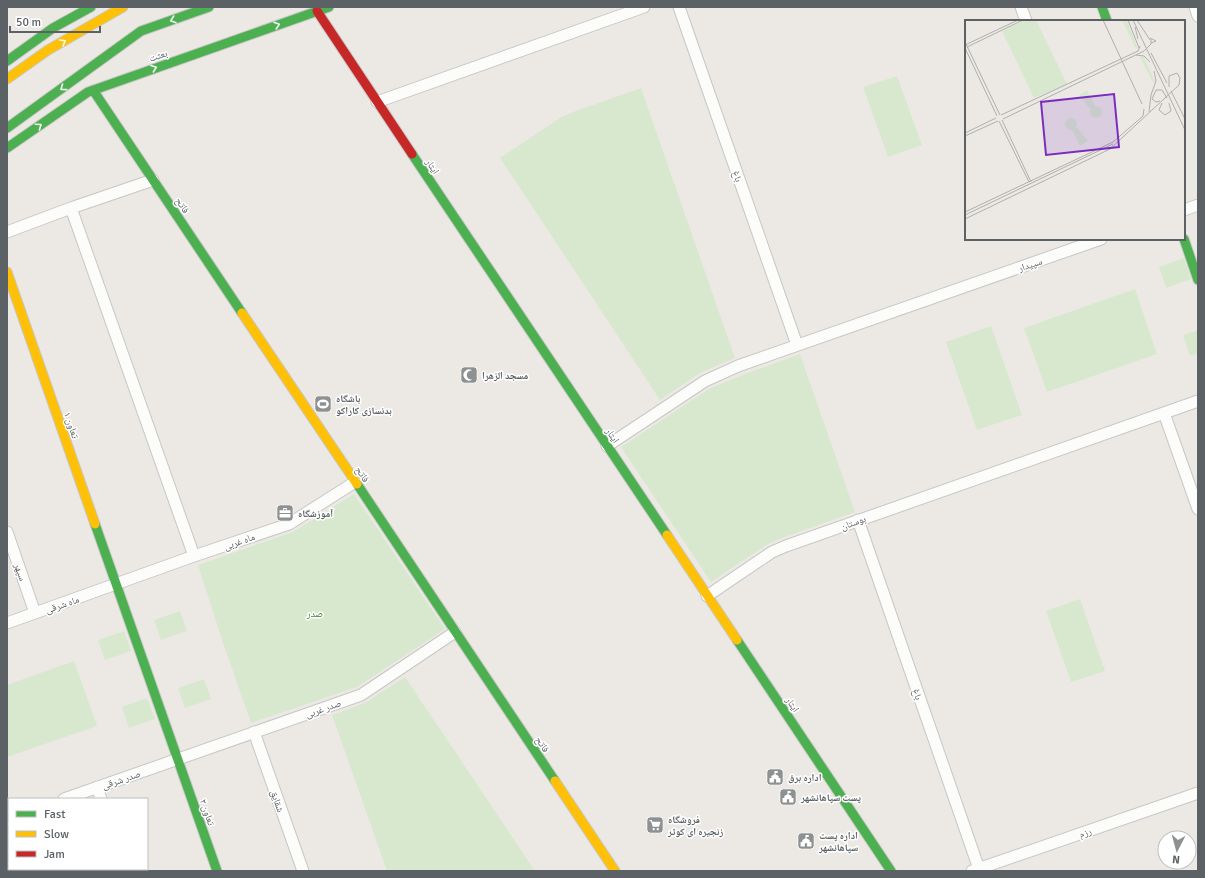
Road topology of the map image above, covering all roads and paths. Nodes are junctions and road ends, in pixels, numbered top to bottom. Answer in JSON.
{"nodes":[{"id":1,"x":91,"y":7,"type":"edge"},
{"id":2,"x":123,"y":7,"type":"edge"},
{"id":3,"x":209,"y":7,"type":"edge"},
{"id":4,"x":329,"y":7,"type":"edge"},
{"id":5,"x":644,"y":7,"type":"edge"},
{"id":6,"x":679,"y":7,"type":"edge"},
{"id":7,"x":1021,"y":7,"type":"edge"},
{"id":8,"x":1102,"y":7,"type":"edge"},
{"id":9,"x":1195,"y":7,"type":"edge"},
{"id":10,"x":317,"y":11,"type":"junction"},
{"id":11,"x":1198,"y":16,"type":"edge"},
{"id":12,"x":1026,"y":20,"type":"edge"},
{"id":13,"x":1107,"y":20,"type":"edge"},
{"id":14,"x":7,"y":62,"type":"edge"},
{"id":15,"x":7,"y":79,"type":"edge"},
{"id":16,"x":93,"y":90,"type":"junction"},
{"id":17,"x":377,"y":102,"type":"junction"},
{"id":18,"x":7,"y":128,"type":"edge"},
{"id":19,"x":7,"y":148,"type":"edge"},
{"id":20,"x":153,"y":180,"type":"junction"},
{"id":21,"x":1198,"y":205,"type":"edge"},
{"id":22,"x":71,"y":208,"type":"junction"},
{"id":23,"x":1185,"y":210,"type":"edge"},
{"id":24,"x":7,"y":232,"type":"edge"},
{"id":25,"x":1098,"y":240,"type":"edge"},
{"id":26,"x":1184,"y":240,"type":"edge"},
{"id":27,"x":7,"y":272,"type":"edge"},
{"id":28,"x":1198,"y":280,"type":"edge"},
{"id":29,"x":797,"y":345,"type":"junction"},
{"id":30,"x":1198,"y":401,"type":"edge"},
{"id":31,"x":1164,"y":413,"type":"junction"},
{"id":32,"x":607,"y":446,"type":"junction"},
{"id":33,"x":355,"y":482,"type":"junction"},
{"id":34,"x":1198,"y":509,"type":"edge"},
{"id":35,"x":858,"y":520,"type":"junction"},
{"id":36,"x":7,"y":532,"type":"edge"},
{"id":37,"x":194,"y":556,"type":"junction"},
{"id":38,"x":116,"y":585,"type":"junction"},
{"id":39,"x":707,"y":596,"type":"junction"},
{"id":40,"x":36,"y":613,"type":"junction"},
{"id":41,"x":7,"y":623,"type":"edge"},
{"id":42,"x":455,"y":632,"type":"junction"},
{"id":43,"x":254,"y":732,"type":"junction"},
{"id":44,"x":178,"y":760,"type":"junction"},
{"id":45,"x":97,"y":787,"type":"junction"},
{"id":46,"x":1198,"y":792,"type":"edge"},
{"id":47,"x":67,"y":798,"type":"edge"},
{"id":48,"x":101,"y":798,"type":"edge"},
{"id":49,"x":975,"y":870,"type":"edge"},
{"id":50,"x":217,"y":871,"type":"edge"},
{"id":51,"x":303,"y":871,"type":"edge"},
{"id":52,"x":615,"y":871,"type":"edge"},
{"id":53,"x":891,"y":871,"type":"edge"}],
"edges":[{"from":1,"to":14,"type":"main road"},
{"from":15,"to":2,"type":"main road","one_way":true},
{"from":3,"to":18,"type":"main road","one_way":true},
{"from":4,"to":10,"type":"main road","name":"بعثت"},
{"from":5,"to":17,"type":"street"},
{"from":6,"to":29,"type":"street","name":"باغ"},
{"from":7,"to":12,"type":"street"},
{"from":8,"to":13,"type":"main road"},
{"from":9,"to":11,"type":"street"},
{"from":16,"to":10,"type":"main road","name":"بعثت","one_way":true},
{"from":10,"to":17,"type":"main road","name":"ایثار"},
{"from":19,"to":16,"type":"main road","name":"بعثت","one_way":true},
{"from":16,"to":20,"type":"main road","name":"فاتح"},
{"from":17,"to":32,"type":"main road","name":"ایثار"},
{"from":20,"to":22,"type":"street"},
{"from":20,"to":33,"type":"main road","name":"فاتح"},
{"from":21,"to":23,"type":"street"},
{"from":22,"to":24,"type":"street"},
{"from":22,"to":37,"type":"street"},
{"from":25,"to":29,"type":"street","name":"سپیدار"},
{"from":26,"to":28,"type":"main road"},
{"from":27,"to":38,"type":"main road","name":"تعاون ۱"},
{"from":29,"to":32,"type":"street","name":"سپیدار"},
{"from":30,"to":31,"type":"street","name":"بوستان"},
{"from":31,"to":34,"type":"street"},
{"from":31,"to":35,"type":"street","name":"بوستان"},
{"from":32,"to":39,"type":"main road","name":"ایثار"},
{"from":33,"to":37,"type":"street","name":"ماه غربی"},
{"from":33,"to":42,"type":"main road","name":"فاتح"},
{"from":35,"to":39,"type":"street","name":"بوستان"},
{"from":35,"to":49,"type":"street","name":"باغ"},
{"from":36,"to":40,"type":"street","name":"سپهر"},
{"from":37,"to":38,"type":"street","name":"ماه غربی"},
{"from":38,"to":40,"type":"street","name":"ماه شرقی"},
{"from":38,"to":44,"type":"main road","name":"تعاون ۱"},
{"from":39,"to":53,"type":"main road","name":"ایثار"},
{"from":40,"to":41,"type":"street","name":"ماه شرقی"},
{"from":42,"to":43,"type":"street","name":"صدر غربی"},
{"from":42,"to":52,"type":"main road","name":"فاتح"},
{"from":43,"to":44,"type":"street","name":"صدر غربی"},
{"from":43,"to":51,"type":"street","name":"شقایق"},
{"from":44,"to":45,"type":"street","name":"صدر شرقی"},
{"from":44,"to":50,"type":"main road","name":"تعاون ۲"},
{"from":45,"to":47,"type":"street","name":"صدر شرقی"},
{"from":45,"to":48,"type":"street"},
{"from":46,"to":49,"type":"street","name":"رزم"}]}
